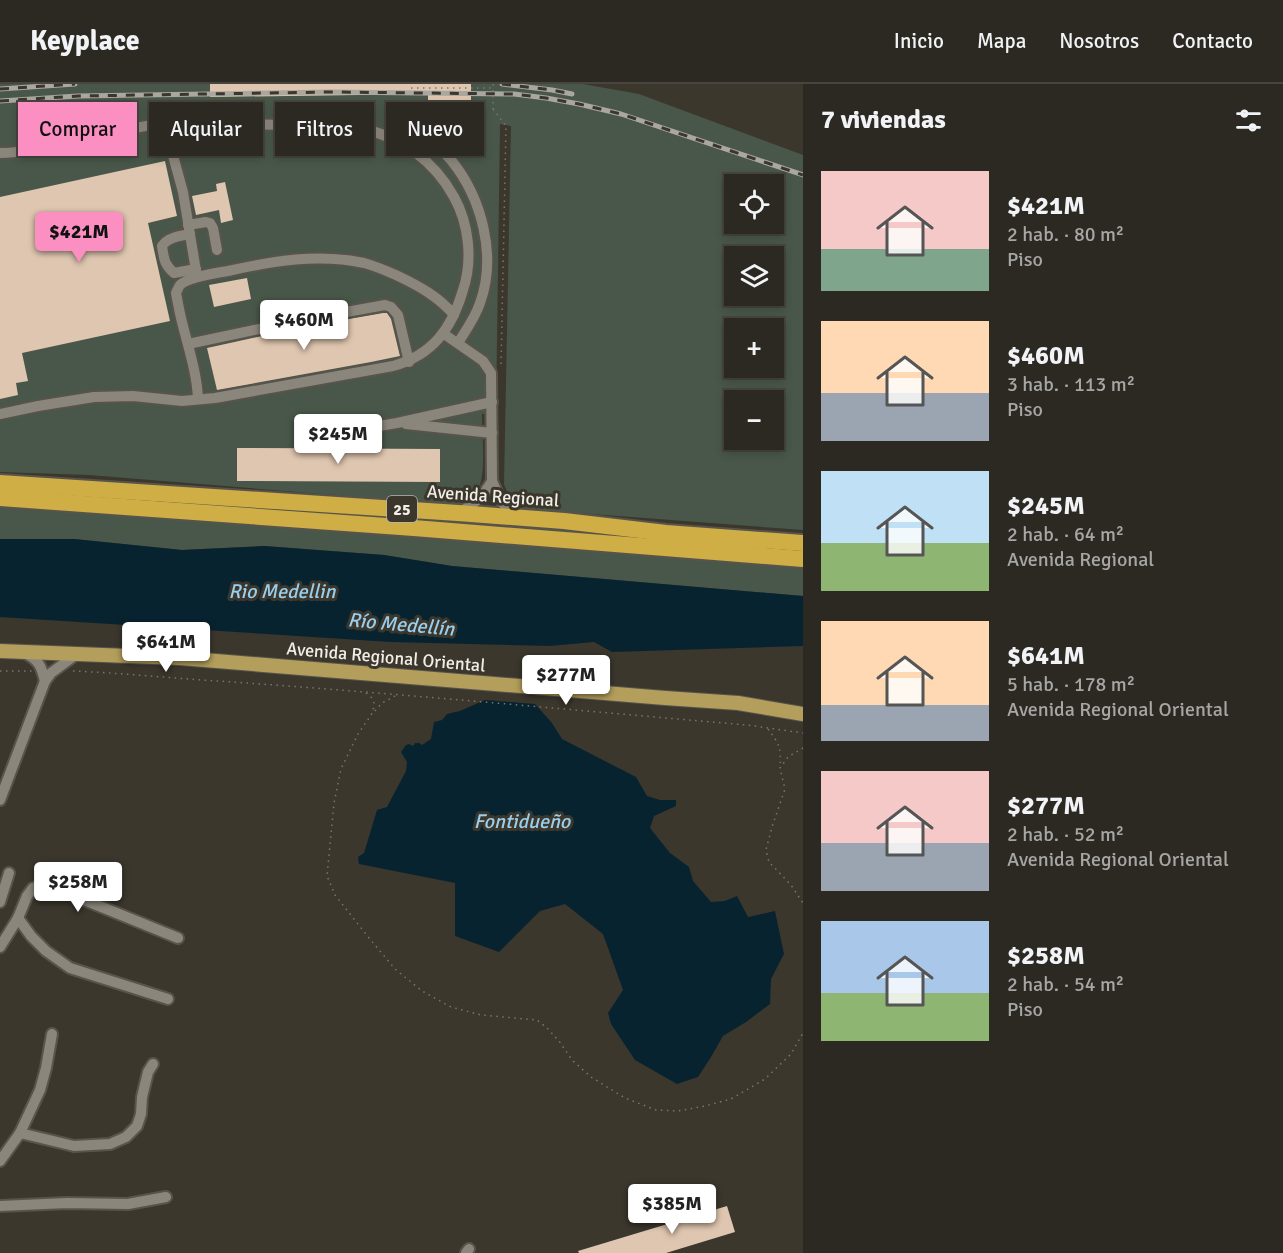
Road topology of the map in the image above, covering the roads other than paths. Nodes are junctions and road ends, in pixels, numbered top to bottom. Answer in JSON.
{"nodes":[{"id":1,"x":149,"y":125,"type":"edge"},
{"id":2,"x":263,"y":125,"type":"edge"},
{"id":3,"x":0,"y":153,"type":"edge"},
{"id":4,"x":173,"y":156,"type":"edge"},
{"id":5,"x":447,"y":156,"type":"edge"},
{"id":6,"x":189,"y":229,"type":"junction"},
{"id":7,"x":217,"y":250,"type":"dead end"},
{"id":8,"x":196,"y":273,"type":"junction"},
{"id":9,"x":454,"y":315,"type":"junction"},
{"id":10,"x":444,"y":334,"type":"junction"},
{"id":11,"x":188,"y":344,"type":"junction"},
{"id":12,"x":458,"y":344,"type":"junction"},
{"id":13,"x":409,"y":362,"type":"junction"},
{"id":14,"x":198,"y":399,"type":"junction"},
{"id":15,"x":492,"y":402,"type":"junction"},
{"id":16,"x":0,"y":414,"type":"edge"},
{"id":17,"x":397,"y":423,"type":"junction"},
{"id":18,"x":492,"y":433,"type":"junction"},
{"id":19,"x":332,"y":434,"type":"dead end"},
{"id":20,"x":492,"y":481,"type":"junction"},
{"id":21,"x":0,"y":483,"type":"edge"},
{"id":22,"x":0,"y":498,"type":"edge"},
{"id":23,"x":458,"y":513,"type":"junction"},
{"id":24,"x":521,"y":518,"type":"junction"},
{"id":25,"x":803,"y":543,"type":"edge"},
{"id":26,"x":803,"y":559,"type":"edge"},
{"id":27,"x":0,"y":651,"type":"edge"},
{"id":28,"x":21,"y":651,"type":"junction"},
{"id":29,"x":78,"y":653,"type":"junction"},
{"id":30,"x":43,"y":676,"type":"junction"},
{"id":31,"x":803,"y":714,"type":"edge"},
{"id":32,"x":1,"y":796,"type":"edge"},
{"id":33,"x":9,"y":873,"type":"dead end"},
{"id":34,"x":0,"y":902,"type":"edge"},
{"id":35,"x":18,"y":918,"type":"junction"},
{"id":36,"x":178,"y":938,"type":"dead end"},
{"id":37,"x":0,"y":948,"type":"edge"},
{"id":38,"x":168,"y":999,"type":"dead end"},
{"id":39,"x":52,"y":1034,"type":"dead end"},
{"id":40,"x":153,"y":1064,"type":"dead end"},
{"id":41,"x":20,"y":1133,"type":"junction"},
{"id":42,"x":0,"y":1161,"type":"edge"},
{"id":43,"x":166,"y":1197,"type":"dead end"},
{"id":44,"x":0,"y":1206,"type":"edge"}],
"edges":[{"from":1,"to":3,"type":"street"},
{"from":2,"to":9,"type":"street"},
{"from":4,"to":6,"type":"street"},
{"from":5,"to":12,"type":"street"},
{"from":6,"to":7,"type":"street"},
{"from":6,"to":8,"type":"street"},
{"from":6,"to":8,"type":"street"},
{"from":8,"to":9,"type":"street"},
{"from":8,"to":11,"type":"street"},
{"from":9,"to":10,"type":"street"},
{"from":10,"to":12,"type":"street"},
{"from":10,"to":13,"type":"street"},
{"from":11,"to":13,"type":"street"},
{"from":11,"to":14,"type":"street"},
{"from":12,"to":15,"type":"street"},
{"from":13,"to":14,"type":"street"},
{"from":14,"to":16,"type":"street"},
{"from":15,"to":17,"type":"street"},
{"from":15,"to":18,"type":"street"},
{"from":17,"to":18,"type":"street"},
{"from":17,"to":19,"type":"street"},
{"from":18,"to":20,"type":"street"},
{"from":20,"to":23,"type":"street"},
{"from":20,"to":24,"type":"street"},
{"from":21,"to":23,"type":"highway","name":"Avenida Regional","number":"25"},
{"from":22,"to":26,"type":"highway","name":"Avenida Regional","number":"25"},
{"from":23,"to":24,"type":"highway","name":"Avenida Regional","number":"25"},
{"from":24,"to":25,"type":"highway","name":"Avenida Regional","number":"25"},
{"from":27,"to":28,"type":"main road","name":"Avenida Regional Oriental"},
{"from":28,"to":29,"type":"main road","name":"Avenida Regional Oriental"},
{"from":28,"to":30,"type":"street"},
{"from":29,"to":30,"type":"street"},
{"from":29,"to":31,"type":"main road","name":"Avenida Regional Oriental"},
{"from":30,"to":32,"type":"street"},
{"from":33,"to":34,"type":"street"},
{"from":35,"to":36,"type":"street"},
{"from":35,"to":37,"type":"street"},
{"from":35,"to":38,"type":"street"},
{"from":39,"to":41,"type":"street"},
{"from":40,"to":41,"type":"street"},
{"from":41,"to":42,"type":"street"},
{"from":43,"to":44,"type":"street"}]}
